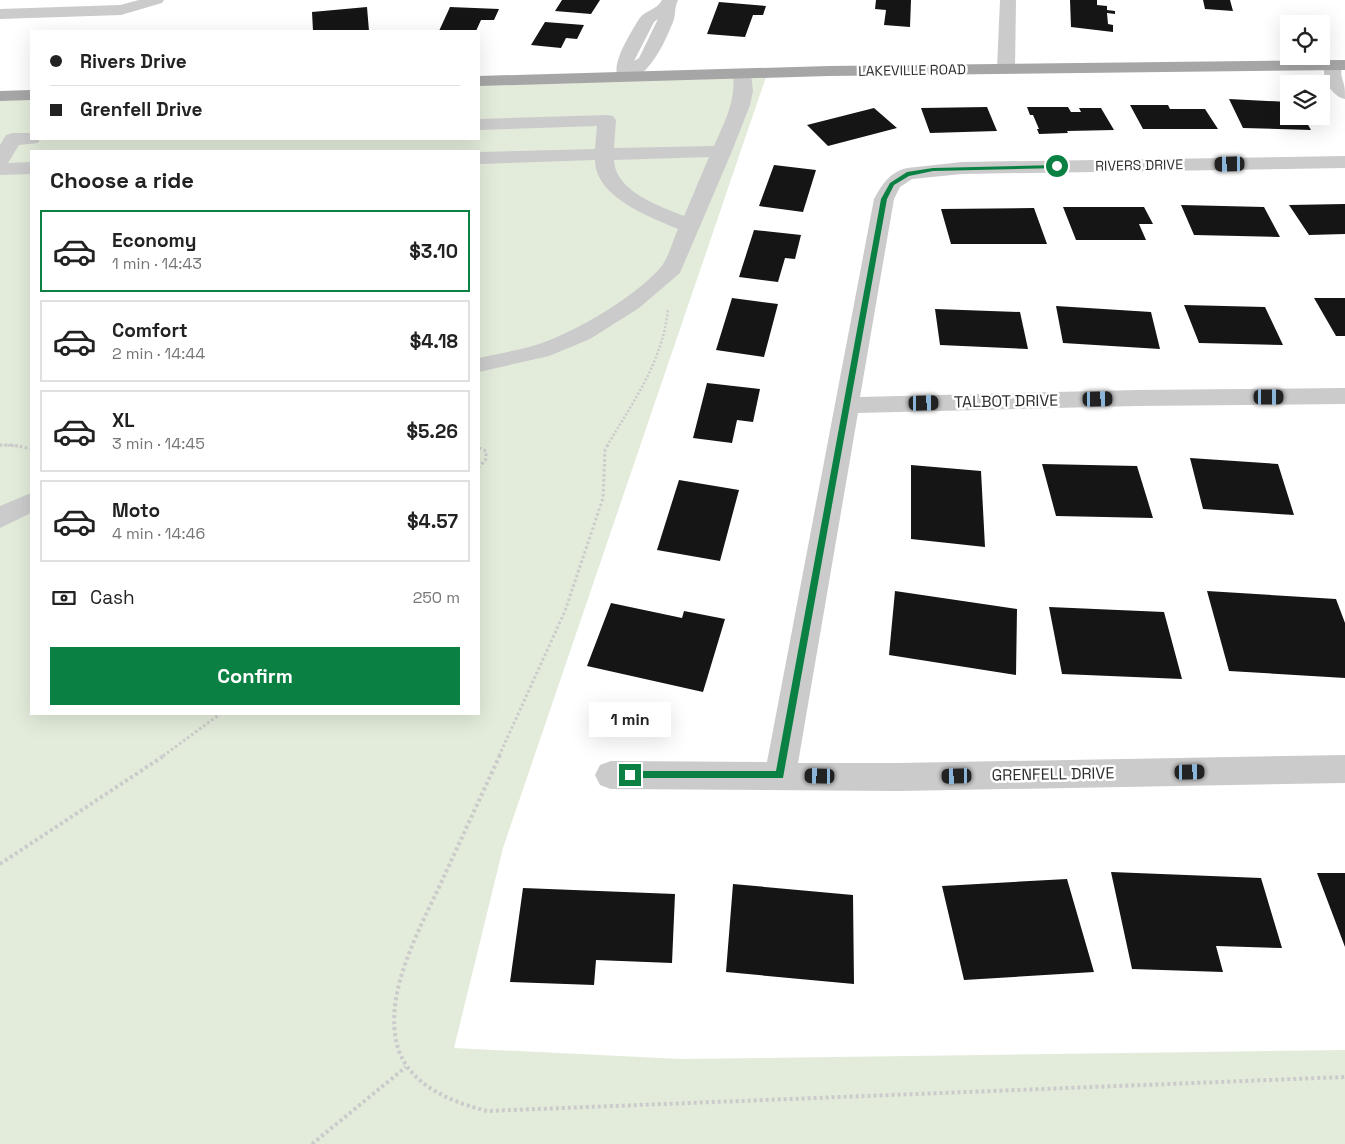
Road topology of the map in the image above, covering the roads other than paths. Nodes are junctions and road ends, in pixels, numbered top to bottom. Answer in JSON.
{"nodes":[{"id":1,"x":1008,"y":0,"type":"edge"},
{"id":2,"x":154,"y":1,"type":"edge"},
{"id":3,"x":668,"y":4,"type":"edge"},
{"id":4,"x":0,"y":14,"type":"edge"},
{"id":5,"x":1006,"y":68,"type":"junction"},
{"id":6,"x":1341,"y":68,"type":"edge"},
{"id":7,"x":742,"y":74,"type":"junction"},
{"id":8,"x":625,"y":76,"type":"junction"},
{"id":9,"x":480,"y":81,"type":"edge"},
{"id":10,"x":1345,"y":94,"type":"edge"},
{"id":11,"x":30,"y":95,"type":"edge"},
{"id":12,"x":0,"y":96,"type":"edge"},
{"id":13,"x":480,"y":124,"type":"edge"},
{"id":14,"x":30,"y":139,"type":"edge"},
{"id":15,"x":723,"y":151,"type":"junction"},
{"id":16,"x":606,"y":156,"type":"junction"},
{"id":17,"x":480,"y":158,"type":"edge"},
{"id":18,"x":0,"y":160,"type":"edge"},
{"id":19,"x":1345,"y":162,"type":"edge"},
{"id":20,"x":30,"y":168,"type":"edge"},
{"id":21,"x":0,"y":169,"type":"edge"},
{"id":22,"x":690,"y":226,"type":"junction"},
{"id":23,"x":480,"y":365,"type":"edge"},
{"id":24,"x":1345,"y":396,"type":"edge"},
{"id":25,"x":847,"y":405,"type":"junction"},
{"id":26,"x":30,"y":503,"type":"edge"},
{"id":27,"x":0,"y":518,"type":"edge"},
{"id":28,"x":1345,"y":769,"type":"edge"},
{"id":29,"x":611,"y":775,"type":"dead end"},
{"id":30,"x":780,"y":775,"type":"junction"}],
"edges":[{"from":1,"to":5,"type":"street"},
{"from":2,"to":4,"type":"street"},
{"from":3,"to":8,"type":"street"},
{"from":5,"to":6,"type":"main road","name":"LAKEVILLE ROAD"},
{"from":5,"to":7,"type":"main road","name":"LAKEVILLE ROAD"},
{"from":6,"to":10,"type":"street"},
{"from":7,"to":8,"type":"main road","name":"LAKEVILLE ROAD"},
{"from":7,"to":15,"type":"street"},
{"from":8,"to":9,"type":"main road","name":"LAKEVILLE ROAD"},
{"from":11,"to":12,"type":"main road"},
{"from":13,"to":16,"type":"street"},
{"from":14,"to":18,"type":"street"},
{"from":15,"to":16,"type":"street"},
{"from":15,"to":22,"type":"street"},
{"from":16,"to":17,"type":"street"},
{"from":16,"to":22,"type":"street"},
{"from":19,"to":25,"type":"street","name":"RIVERS DRIVE"},
{"from":20,"to":21,"type":"street"},
{"from":22,"to":23,"type":"street"},
{"from":24,"to":25,"type":"street","name":"TALBOT DRIVE"},
{"from":25,"to":30,"type":"street"},
{"from":26,"to":27,"type":"street"},
{"from":28,"to":30,"type":"street","name":"GRENFELL DRIVE"},
{"from":29,"to":30,"type":"street","name":"GRENFELL DRIVE"}]}
